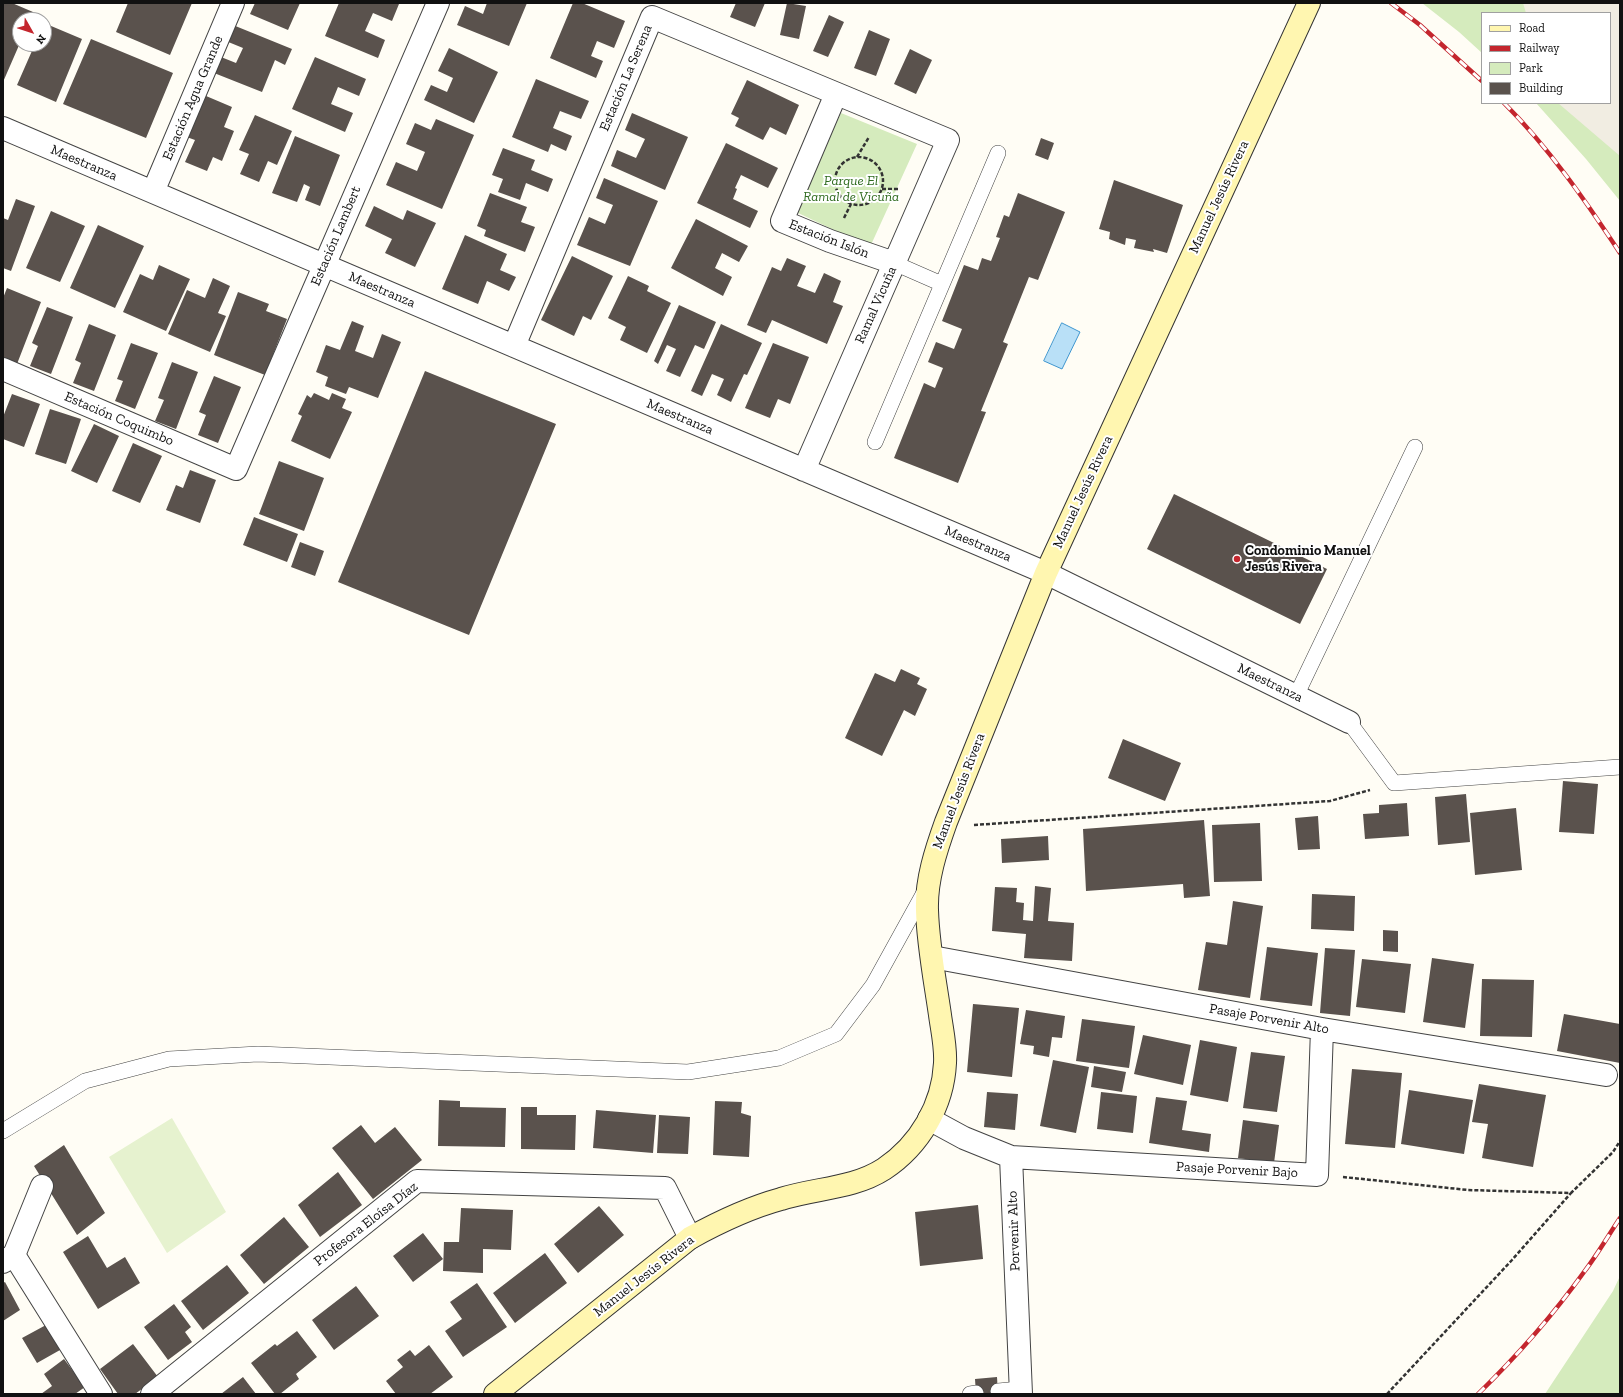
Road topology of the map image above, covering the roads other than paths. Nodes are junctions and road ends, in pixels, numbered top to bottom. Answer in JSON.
{"nodes":[{"id":1,"x":233,"y":3,"type":"edge"},
{"id":2,"x":438,"y":3,"type":"edge"},
{"id":3,"x":1309,"y":3,"type":"edge"},
{"id":4,"x":836,"y":94,"type":"junction"},
{"id":5,"x":3,"y":128,"type":"edge"},
{"id":6,"x":948,"y":140,"type":"joint"},
{"id":7,"x":998,"y":153,"type":"dead end"},
{"id":8,"x":153,"y":192,"type":"junction"},
{"id":9,"x":894,"y":263,"type":"junction"},
{"id":10,"x":324,"y":265,"type":"junction"},
{"id":11,"x":942,"y":284,"type":"junction"},
{"id":12,"x":514,"y":346,"type":"junction"},
{"id":13,"x":3,"y":369,"type":"edge"},
{"id":14,"x":875,"y":442,"type":"dead end"},
{"id":15,"x":1415,"y":447,"type":"dead end"},
{"id":16,"x":236,"y":469,"type":"joint"},
{"id":17,"x":804,"y":470,"type":"junction"},
{"id":18,"x":1046,"y":573,"type":"junction"},
{"id":19,"x":1296,"y":696,"type":"junction"},
{"id":20,"x":1349,"y":722,"type":"joint"},
{"id":21,"x":1620,"y":767,"type":"edge"},
{"id":22,"x":929,"y":883,"type":"junction"},
{"id":23,"x":932,"y":957,"type":"junction"},
{"id":24,"x":1322,"y":1029,"type":"junction"},
{"id":25,"x":1606,"y":1075,"type":"dead end"},
{"id":26,"x":929,"y":1119,"type":"junction"},
{"id":27,"x":3,"y":1131,"type":"edge"},
{"id":28,"x":1011,"y":1157,"type":"junction"},
{"id":29,"x":42,"y":1186,"type":"dead end"},
{"id":30,"x":690,"y":1238,"type":"junction"},
{"id":31,"x":8,"y":1258,"type":"edge"},
{"id":32,"x":998,"y":1391,"type":"dead end"},
{"id":33,"x":1021,"y":1392,"type":"edge"},
{"id":34,"x":101,"y":1394,"type":"edge"},
{"id":35,"x":152,"y":1394,"type":"edge"},
{"id":36,"x":495,"y":1394,"type":"edge"}],
"edges":[{"from":1,"to":8,"type":"street","name":"Estación Agua Grande"},
{"from":2,"to":10,"type":"street","name":"Estación Lambert"},
{"from":3,"to":18,"type":"main road","name":"Manuel Jesús Rivera"},
{"from":4,"to":6,"type":"street","name":"Estación La Serena"},
{"from":4,"to":9,"type":"street","name":"Estación Islón"},
{"from":4,"to":12,"type":"street","name":"Estación La Serena"},
{"from":5,"to":8,"type":"street","name":"Maestranza"},
{"from":6,"to":9,"type":"street","name":"Ramal Vicuña"},
{"from":7,"to":11,"type":"lane"},
{"from":8,"to":10,"type":"street","name":"Maestranza"},
{"from":9,"to":11,"type":"lane"},
{"from":9,"to":17,"type":"street","name":"Ramal Vicuña"},
{"from":10,"to":12,"type":"street","name":"Maestranza"},
{"from":10,"to":16,"type":"street","name":"Estación Lambert"},
{"from":11,"to":14,"type":"lane"},
{"from":12,"to":17,"type":"street","name":"Maestranza"},
{"from":13,"to":16,"type":"street","name":"Estación Coquimbo"},
{"from":15,"to":19,"type":"lane"},
{"from":17,"to":18,"type":"street","name":"Maestranza"},
{"from":18,"to":19,"type":"street","name":"Maestranza"},
{"from":18,"to":22,"type":"main road","name":"Manuel Jesús Rivera"},
{"from":19,"to":20,"type":"street","name":"Maestranza"},
{"from":20,"to":21,"type":"lane"},
{"from":22,"to":23,"type":"main road","name":"Manuel Jesús Rivera"},
{"from":22,"to":27,"type":"lane"},
{"from":23,"to":24,"type":"street","name":"Pasaje Porvenir Alto"},
{"from":23,"to":26,"type":"main road","name":"Manuel Jesús Rivera"},
{"from":24,"to":25,"type":"street","name":"Pasaje Porvenir Alto"},
{"from":24,"to":28,"type":"street","name":"Pasaje Porvenir Bajo"},
{"from":26,"to":28,"type":"street"},
{"from":26,"to":30,"type":"main road","name":"Manuel Jesús Rivera"},
{"from":28,"to":33,"type":"street","name":"Porvenir Alto"},
{"from":29,"to":31,"type":"street"},
{"from":30,"to":35,"type":"street","name":"Profesora Eloísa Díaz"},
{"from":30,"to":36,"type":"main road","name":"Manuel Jesús Rivera"},
{"from":31,"to":34,"type":"street"},
{"from":32,"to":33,"type":"lane"}]}
